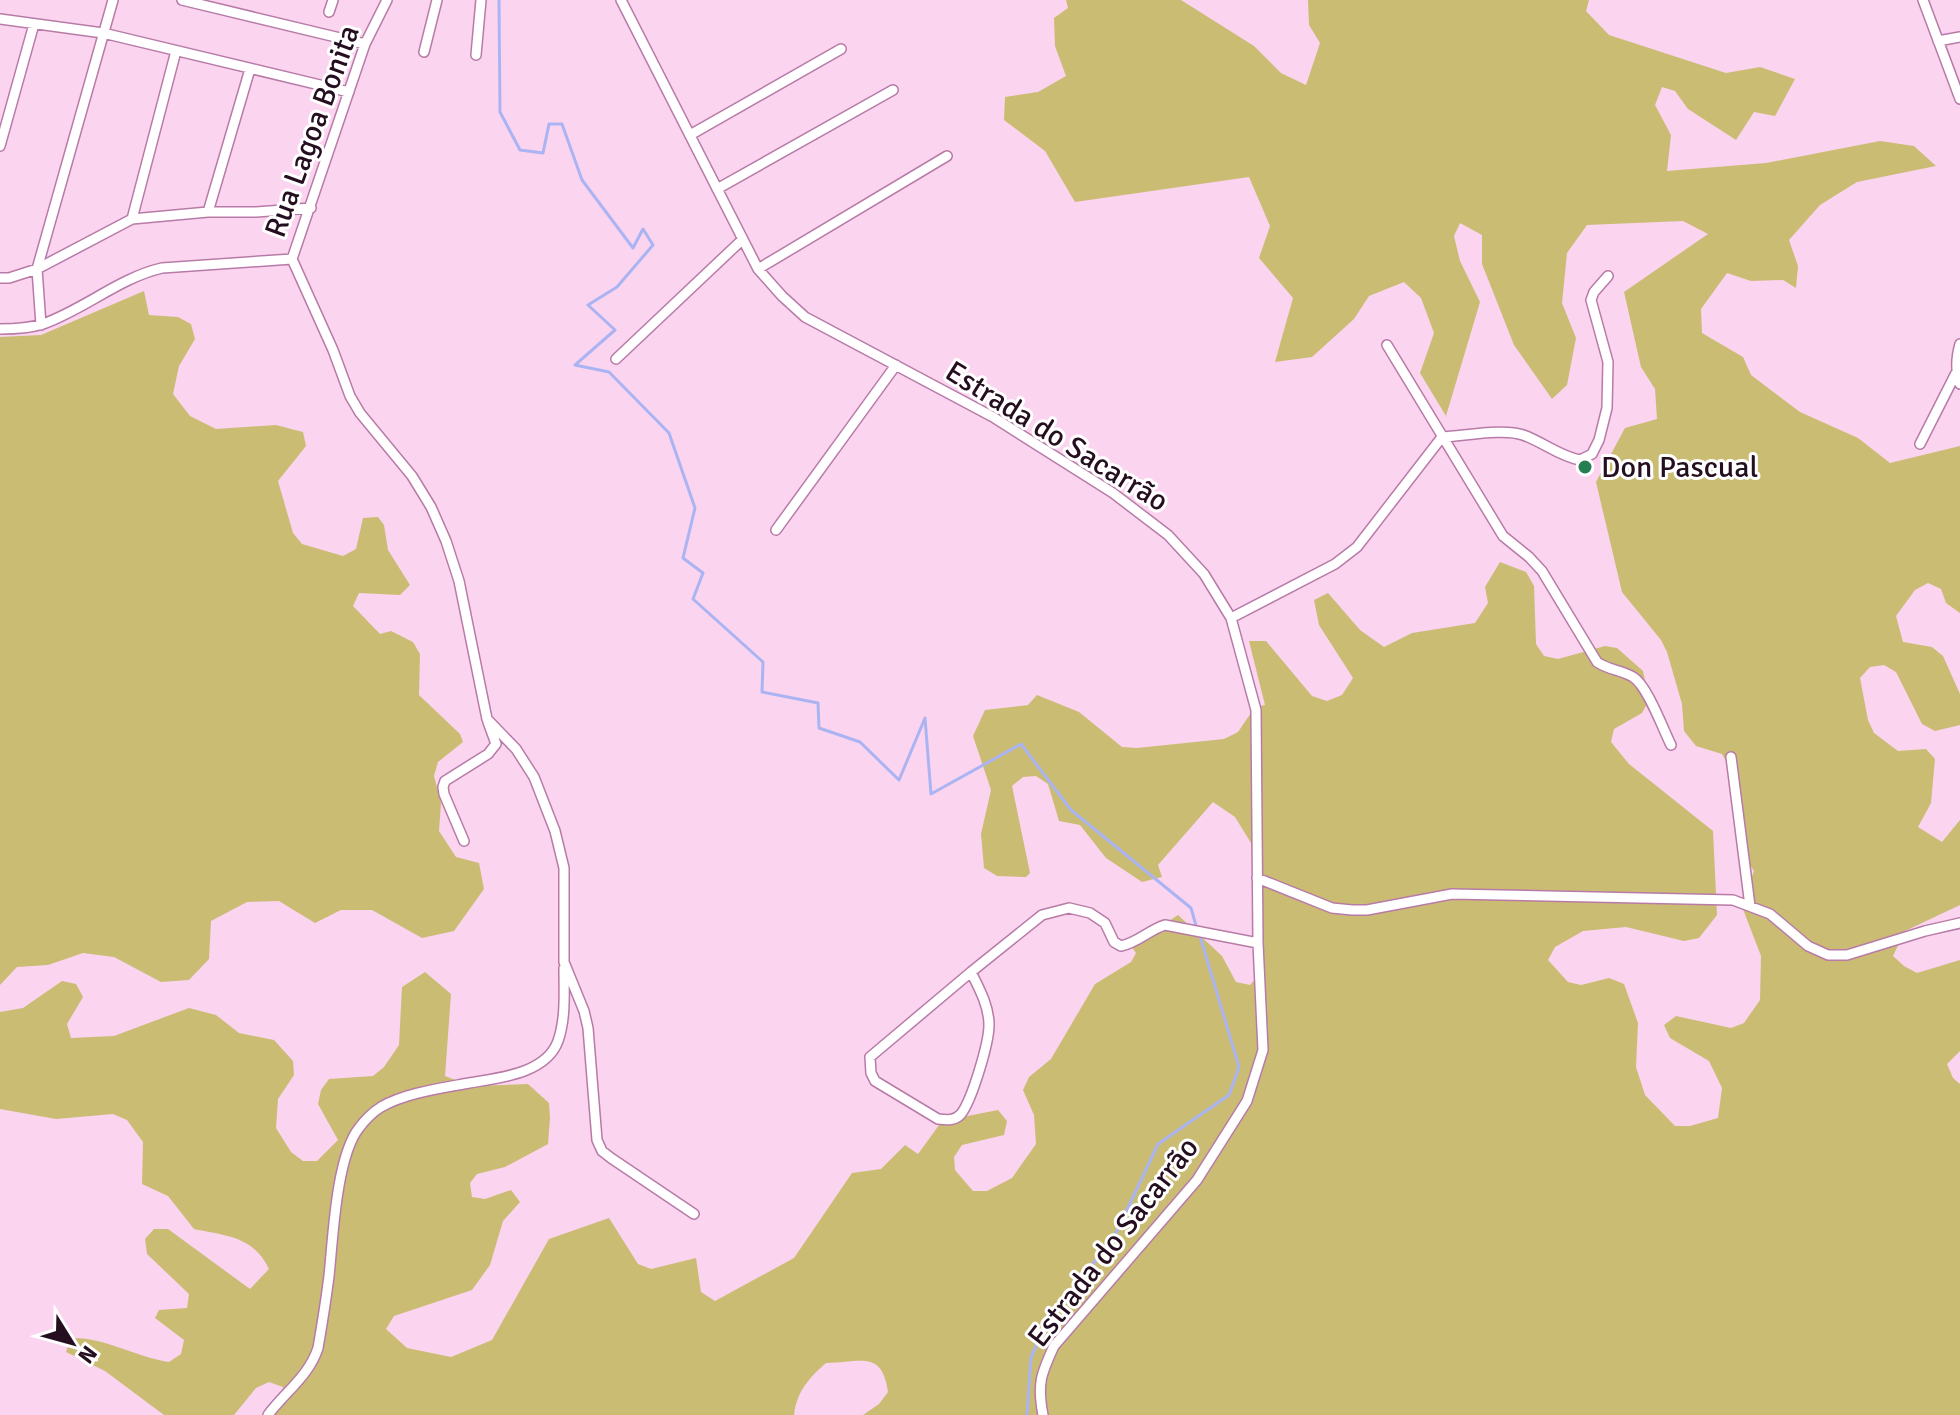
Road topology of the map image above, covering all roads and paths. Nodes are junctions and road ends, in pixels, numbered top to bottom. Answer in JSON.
{"nodes":[{"id":1,"x":113,"y":0,"type":"edge"},
{"id":2,"x":182,"y":0,"type":"edge"},
{"id":3,"x":333,"y":0,"type":"edge"},
{"id":4,"x":387,"y":0,"type":"edge"},
{"id":5,"x":437,"y":0,"type":"edge"},
{"id":6,"x":481,"y":0,"type":"edge"},
{"id":7,"x":621,"y":0,"type":"edge"},
{"id":8,"x":1923,"y":0,"type":"edge"},
{"id":9,"x":329,"y":12,"type":"dead end"},
{"id":10,"x":0,"y":19,"type":"edge"},
{"id":11,"x":34,"y":24,"type":"junction"},
{"id":12,"x":103,"y":33,"type":"junction"},
{"id":13,"x":1960,"y":37,"type":"edge"},
{"id":14,"x":1938,"y":41,"type":"junction"},
{"id":15,"x":365,"y":44,"type":"junction"},
{"id":16,"x":841,"y":49,"type":"dead end"},
{"id":17,"x":176,"y":51,"type":"junction"},
{"id":18,"x":424,"y":52,"type":"dead end"},
{"id":19,"x":476,"y":55,"type":"dead end"},
{"id":20,"x":250,"y":69,"type":"junction"},
{"id":21,"x":893,"y":90,"type":"dead end"},
{"id":22,"x":349,"y":92,"type":"junction"},
{"id":23,"x":1960,"y":99,"type":"edge"},
{"id":24,"x":690,"y":135,"type":"junction"},
{"id":25,"x":0,"y":146,"type":"edge"},
{"id":26,"x":947,"y":156,"type":"dead end"},
{"id":27,"x":717,"y":189,"type":"junction"},
{"id":28,"x":311,"y":208,"type":"junction"},
{"id":29,"x":208,"y":212,"type":"junction"},
{"id":30,"x":132,"y":219,"type":"junction"},
{"id":31,"x":743,"y":239,"type":"junction"},
{"id":32,"x":292,"y":259,"type":"junction"},
{"id":33,"x":37,"y":269,"type":"junction"},
{"id":34,"x":758,"y":269,"type":"junction"},
{"id":35,"x":1608,"y":276,"type":"dead end"},
{"id":36,"x":0,"y":278,"type":"edge"},
{"id":37,"x":41,"y":325,"type":"junction"},
{"id":38,"x":0,"y":329,"type":"edge"},
{"id":39,"x":1960,"y":344,"type":"edge"},
{"id":40,"x":1387,"y":345,"type":"dead end"},
{"id":41,"x":616,"y":359,"type":"dead end"},
{"id":42,"x":896,"y":365,"type":"junction"},
{"id":43,"x":1958,"y":378,"type":"edge"},
{"id":44,"x":1442,"y":437,"type":"junction"},
{"id":45,"x":1920,"y":444,"type":"dead end"},
{"id":46,"x":776,"y":530,"type":"dead end"},
{"id":47,"x":1231,"y":618,"type":"junction"},
{"id":48,"x":487,"y":719,"type":"junction"},
{"id":49,"x":1671,"y":745,"type":"dead end"},
{"id":50,"x":1731,"y":757,"type":"dead end"},
{"id":51,"x":464,"y":841,"type":"dead end"},
{"id":52,"x":1257,"y":878,"type":"junction"},
{"id":53,"x":1750,"y":906,"type":"junction"},
{"id":54,"x":1960,"y":923,"type":"edge"},
{"id":55,"x":1258,"y":943,"type":"junction"},
{"id":56,"x":564,"y":962,"type":"junction"},
{"id":57,"x":971,"y":972,"type":"junction"},
{"id":58,"x":694,"y":1214,"type":"dead end"},
{"id":59,"x":268,"y":1415,"type":"edge"},
{"id":60,"x":1043,"y":1415,"type":"edge"}],
"edges":[{"from":1,"to":12,"type":"street"},
{"from":2,"to":15,"type":"street"},
{"from":3,"to":9,"type":"street"},
{"from":4,"to":15,"type":"street","name":"Rua Lagoa Bonita"},
{"from":5,"to":18,"type":"street"},
{"from":6,"to":19,"type":"street"},
{"from":7,"to":24,"type":"street","name":"Estrada do Sacarrão"},
{"from":8,"to":14,"type":"street"},
{"from":10,"to":11,"type":"street"},
{"from":11,"to":12,"type":"street"},
{"from":11,"to":25,"type":"street"},
{"from":12,"to":17,"type":"street"},
{"from":12,"to":33,"type":"street"},
{"from":13,"to":14,"type":"street"},
{"from":14,"to":23,"type":"street"},
{"from":15,"to":22,"type":"street","name":"Rua Lagoa Bonita"},
{"from":16,"to":24,"type":"street"},
{"from":17,"to":20,"type":"street"},
{"from":17,"to":30,"type":"street"},
{"from":20,"to":22,"type":"street"},
{"from":20,"to":29,"type":"street"},
{"from":21,"to":27,"type":"street"},
{"from":22,"to":28,"type":"street","name":"Rua Lagoa Bonita"},
{"from":24,"to":27,"type":"street","name":"Estrada do Sacarrão"},
{"from":26,"to":34,"type":"street"},
{"from":27,"to":31,"type":"street","name":"Estrada do Sacarrão"},
{"from":28,"to":29,"type":"street"},
{"from":28,"to":32,"type":"street","name":"Rua Lagoa Bonita"},
{"from":29,"to":30,"type":"street"},
{"from":30,"to":33,"type":"street"},
{"from":31,"to":34,"type":"street","name":"Estrada do Sacarrão"},
{"from":31,"to":41,"type":"street"},
{"from":32,"to":37,"type":"street"},
{"from":32,"to":48,"type":"street","name":"Rua Lagoa Bonita"},
{"from":33,"to":36,"type":"street"},
{"from":33,"to":37,"type":"street"},
{"from":34,"to":42,"type":"street","name":"Estrada do Sacarrão"},
{"from":35,"to":44,"type":"street"},
{"from":37,"to":38,"type":"street"},
{"from":39,"to":43,"type":"street"},
{"from":40,"to":44,"type":"street"},
{"from":42,"to":46,"type":"street"},
{"from":42,"to":47,"type":"street","name":"Estrada do Sacarrão"},
{"from":43,"to":45,"type":"street"},
{"from":44,"to":47,"type":"street"},
{"from":44,"to":49,"type":"street"},
{"from":47,"to":52,"type":"street","name":"Estrada do Sacarrão"},
{"from":48,"to":51,"type":"street","name":"Rua Lagoa Bonita"},
{"from":48,"to":56,"type":"street"},
{"from":50,"to":53,"type":"street"},
{"from":52,"to":53,"type":"street"},
{"from":52,"to":55,"type":"street","name":"Estrada do Sacarrão"},
{"from":53,"to":54,"type":"street"},
{"from":55,"to":57,"type":"street"},
{"from":55,"to":60,"type":"street","name":"Estrada do Sacarrão"},
{"from":56,"to":58,"type":"street"},
{"from":56,"to":59,"type":"street"},
{"from":57,"to":57,"type":"street"}]}
